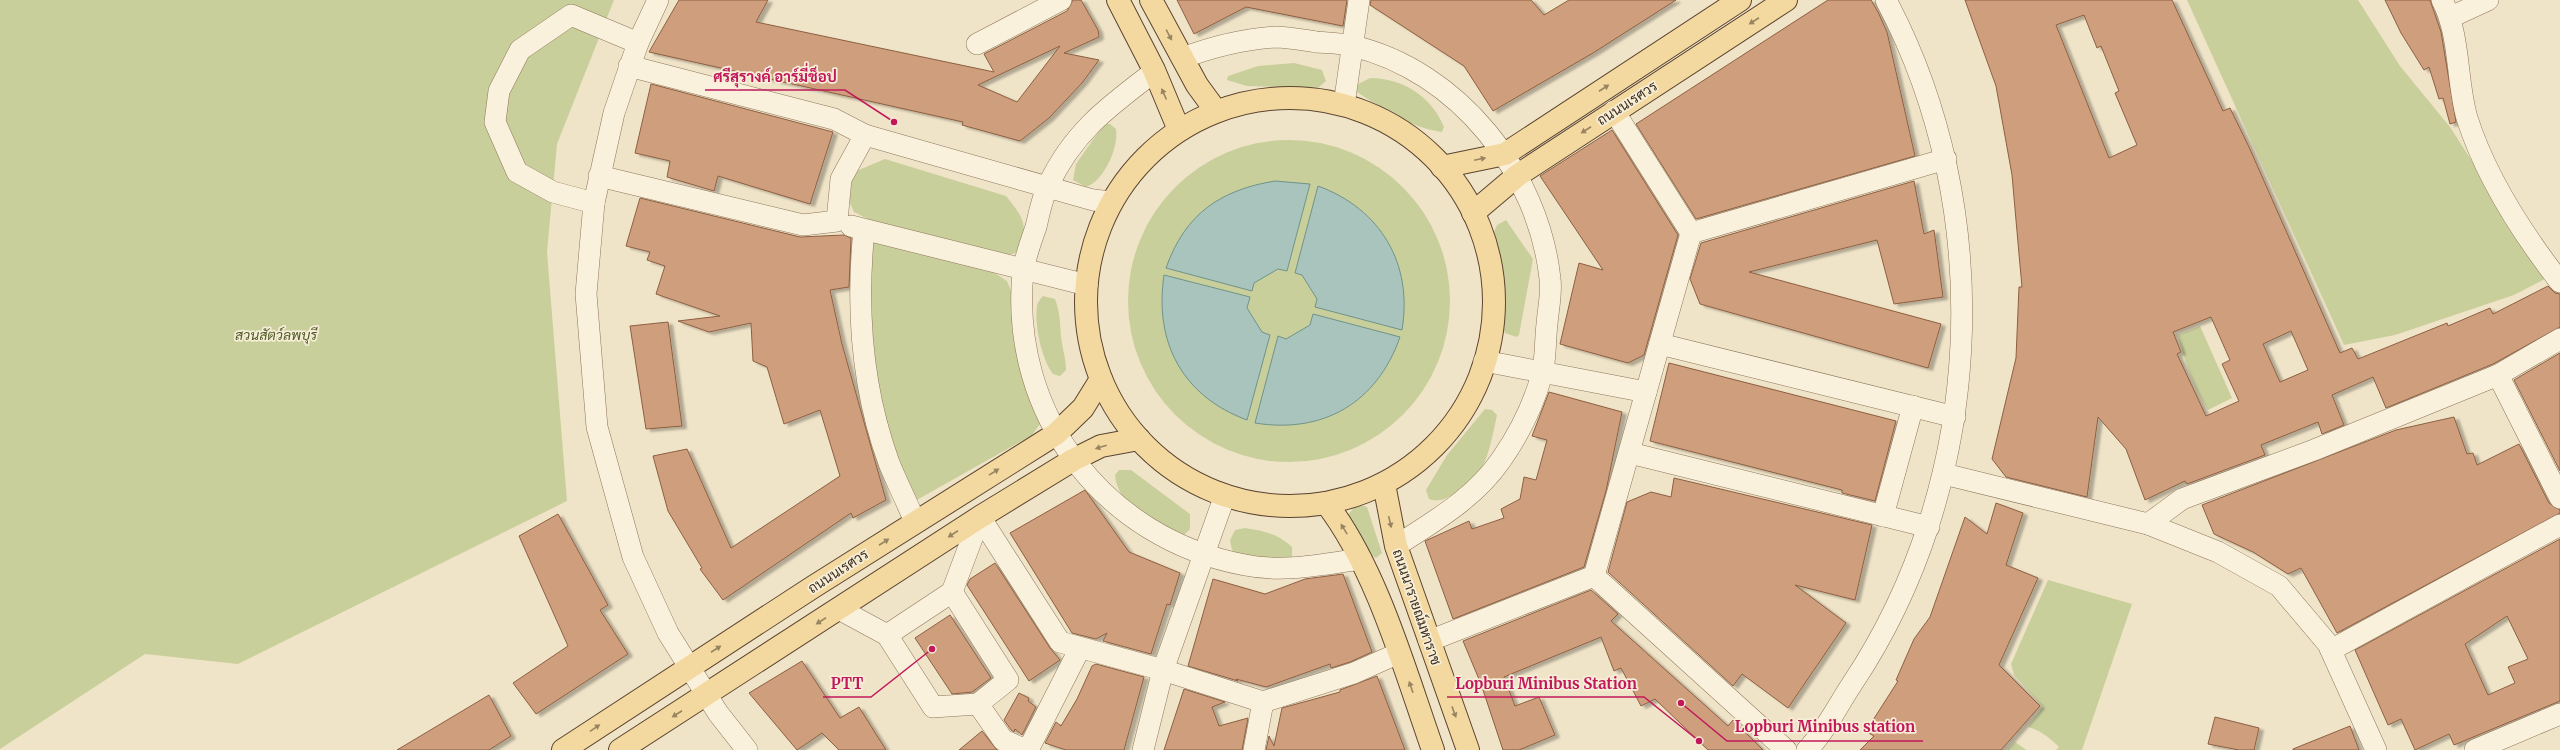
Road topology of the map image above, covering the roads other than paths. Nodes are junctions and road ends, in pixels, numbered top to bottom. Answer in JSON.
{"nodes":[{"id":1,"x":658,"y":0,"type":"edge"},
{"id":2,"x":1061,"y":0,"type":"edge"},
{"id":3,"x":1118,"y":0,"type":"edge"},
{"id":4,"x":1151,"y":0,"type":"edge"},
{"id":5,"x":1359,"y":0,"type":"edge"},
{"id":6,"x":1740,"y":0,"type":"edge"},
{"id":7,"x":1786,"y":0,"type":"edge"},
{"id":8,"x":1886,"y":0,"type":"edge"},
{"id":9,"x":2488,"y":0,"type":"edge"},
{"id":10,"x":2447,"y":8,"type":"edge"},
{"id":11,"x":638,"y":43,"type":"junction"},
{"id":12,"x":977,"y":44,"type":"dead end"},
{"id":13,"x":1352,"y":46,"type":"junction"},
{"id":14,"x":1182,"y":58,"type":"junction"},
{"id":15,"x":629,"y":66,"type":"junction"},
{"id":16,"x":1154,"y":72,"type":"junction"},
{"id":17,"x":1344,"y":105,"type":"junction"},
{"id":18,"x":1216,"y":111,"type":"junction"},
{"id":19,"x":1614,"y":111,"type":"junction"},
{"id":20,"x":1178,"y":130,"type":"junction"},
{"id":21,"x":865,"y":135,"type":"junction"},
{"id":22,"x":1504,"y":154,"type":"junction"},
{"id":23,"x":1946,"y":159,"type":"junction"},
{"id":24,"x":1442,"y":167,"type":"junction"},
{"id":25,"x":1518,"y":175,"type":"junction"},
{"id":26,"x":599,"y":176,"type":"junction"},
{"id":27,"x":1047,"y":186,"type":"junction"},
{"id":28,"x":1111,"y":202,"type":"junction"},
{"id":29,"x":594,"y":203,"type":"junction"},
{"id":30,"x":1473,"y":213,"type":"junction"},
{"id":31,"x":837,"y":221,"type":"junction"},
{"id":32,"x":864,"y":230,"type":"junction"},
{"id":33,"x":1691,"y":233,"type":"junction"},
{"id":34,"x":1023,"y":270,"type":"junction"},
{"id":35,"x":2560,"y":282,"type":"edge"},
{"id":36,"x":1087,"y":285,"type":"junction"},
{"id":37,"x":2560,"y":339,"type":"edge"},
{"id":38,"x":1660,"y":344,"type":"junction"},
{"id":39,"x":1484,"y":361,"type":"junction"},
{"id":40,"x":1542,"y":373,"type":"junction"},
{"id":41,"x":2498,"y":375,"type":"junction"},
{"id":42,"x":1101,"y":379,"type":"junction"},
{"id":43,"x":1646,"y":392,"type":"junction"},
{"id":44,"x":1913,"y":406,"type":"junction"},
{"id":45,"x":1955,"y":417,"type":"junction"},
{"id":46,"x":1056,"y":434,"type":"junction"},
{"id":47,"x":1139,"y":440,"type":"junction"},
{"id":48,"x":1630,"y":453,"type":"junction"},
{"id":49,"x":1073,"y":460,"type":"junction"},
{"id":50,"x":1944,"y":474,"type":"junction"},
{"id":51,"x":1384,"y":484,"type":"junction"},
{"id":52,"x":1225,"y":496,"type":"junction"},
{"id":53,"x":2560,"y":498,"type":"edge"},
{"id":54,"x":1326,"y":503,"type":"junction"},
{"id":55,"x":1883,"y":516,"type":"junction"},
{"id":56,"x":980,"y":517,"type":"junction"},
{"id":57,"x":916,"y":522,"type":"junction"},
{"id":58,"x":2148,"y":524,"type":"junction"},
{"id":59,"x":2560,"y":525,"type":"edge"},
{"id":60,"x":1929,"y":527,"type":"junction"},
{"id":61,"x":1396,"y":546,"type":"junction"},
{"id":62,"x":1203,"y":555,"type":"junction"},
{"id":63,"x":1361,"y":559,"type":"junction"},
{"id":64,"x":1594,"y":576,"type":"junction"},
{"id":65,"x":952,"y":592,"type":"junction"},
{"id":66,"x":839,"y":609,"type":"junction"},
{"id":67,"x":888,"y":635,"type":"junction"},
{"id":68,"x":1429,"y":641,"type":"junction"},
{"id":69,"x":1080,"y":648,"type":"junction"},
{"id":70,"x":2331,"y":650,"type":"junction"},
{"id":71,"x":1399,"y":653,"type":"junction"},
{"id":72,"x":688,"y":667,"type":"junction"},
{"id":73,"x":1163,"y":670,"type":"junction"},
{"id":74,"x":706,"y":695,"type":"junction"},
{"id":75,"x":1263,"y":702,"type":"junction"},
{"id":76,"x":978,"y":704,"type":"junction"},
{"id":77,"x":2560,"y":714,"type":"edge"},
{"id":78,"x":563,"y":750,"type":"edge"},
{"id":79,"x":620,"y":750,"type":"edge"},
{"id":80,"x":747,"y":750,"type":"edge"},
{"id":81,"x":1027,"y":750,"type":"edge"},
{"id":82,"x":1143,"y":750,"type":"edge"},
{"id":83,"x":1254,"y":750,"type":"edge"},
{"id":84,"x":1433,"y":750,"type":"edge"},
{"id":85,"x":1468,"y":750,"type":"edge"},
{"id":86,"x":1786,"y":750,"type":"edge"},
{"id":87,"x":1807,"y":750,"type":"edge"},
{"id":88,"x":2376,"y":750,"type":"edge"},
{"id":89,"x":2475,"y":750,"type":"edge"}],
"edges":[{"from":1,"to":11,"type":"street"},
{"from":2,"to":12,"type":"street"},
{"from":3,"to":16,"type":"main road"},
{"from":4,"to":14,"type":"main road","one_way":true},
{"from":5,"to":13,"type":"street"},
{"from":22,"to":6,"type":"main road","name":"ถนนนเรศวร","one_way":true},
{"from":7,"to":19,"type":"main road","name":"ถนนนเรศวร","one_way":true},
{"from":8,"to":23,"type":"street"},
{"from":9,"to":10,"type":"street"},
{"from":10,"to":35,"type":"street"},
{"from":11,"to":15,"type":"street"},
{"from":11,"to":29,"type":"street"},
{"from":13,"to":14,"type":"street"},
{"from":13,"to":17,"type":"street"},
{"from":13,"to":22,"type":"street"},
{"from":14,"to":18,"type":"main road"},
{"from":15,"to":21,"type":"street"},
{"from":15,"to":26,"type":"street"},
{"from":20,"to":16,"type":"main road","one_way":true},
{"from":16,"to":27,"type":"street"},
{"from":17,"to":18,"type":"main road"},
{"from":17,"to":24,"type":"main road"},
{"from":18,"to":20,"type":"main road"},
{"from":19,"to":25,"type":"main road","name":"ถนนนเรศวร","one_way":true},
{"from":19,"to":33,"type":"street"},
{"from":20,"to":28,"type":"main road"},
{"from":21,"to":27,"type":"street"},
{"from":21,"to":31,"type":"street"},
{"from":24,"to":22,"type":"main road","name":"ถนนนเรศวร","one_way":true},
{"from":22,"to":25,"type":"street"},
{"from":23,"to":33,"type":"street"},
{"from":23,"to":45,"type":"street"},
{"from":24,"to":30,"type":"main road"},
{"from":25,"to":30,"type":"main road","name":"ถนนนเรศวร"},
{"from":25,"to":40,"type":"street"},
{"from":26,"to":29,"type":"street"},
{"from":26,"to":31,"type":"street"},
{"from":27,"to":28,"type":"street"},
{"from":27,"to":34,"type":"street"},
{"from":28,"to":36,"type":"main road"},
{"from":29,"to":72,"type":"street"},
{"from":30,"to":39,"type":"main road"},
{"from":31,"to":32,"type":"street"},
{"from":32,"to":34,"type":"street"},
{"from":32,"to":57,"type":"street"},
{"from":33,"to":38,"type":"street"},
{"from":34,"to":36,"type":"street"},
{"from":34,"to":46,"type":"street"},
{"from":36,"to":42,"type":"main road"},
{"from":37,"to":41,"type":"street"},
{"from":38,"to":43,"type":"street"},
{"from":38,"to":44,"type":"street"},
{"from":39,"to":40,"type":"street"},
{"from":39,"to":51,"type":"main road"},
{"from":40,"to":43,"type":"street"},
{"from":40,"to":61,"type":"street"},
{"from":41,"to":53,"type":"street"},
{"from":41,"to":58,"type":"street"},
{"from":42,"to":46,"type":"main road","name":"ถนนนเรศวร"},
{"from":42,"to":47,"type":"main road"},
{"from":43,"to":48,"type":"street"},
{"from":44,"to":45,"type":"street"},
{"from":44,"to":55,"type":"street"},
{"from":45,"to":50,"type":"street"},
{"from":46,"to":49,"type":"street"},
{"from":57,"to":46,"type":"main road","name":"ถนนนเรศวร","one_way":true},
{"from":47,"to":49,"type":"main road","one_way":true},
{"from":47,"to":52,"type":"main road"},
{"from":48,"to":55,"type":"street"},
{"from":48,"to":64,"type":"street"},
{"from":49,"to":56,"type":"main road"},
{"from":49,"to":62,"type":"street"},
{"from":50,"to":58,"type":"street"},
{"from":50,"to":60,"type":"street"},
{"from":51,"to":54,"type":"main road"},
{"from":51,"to":61,"type":"main road","name":"ถนนนารายณ์มหาราช","one_way":true},
{"from":52,"to":54,"type":"main road"},
{"from":52,"to":62,"type":"street"},
{"from":63,"to":54,"type":"main road","one_way":true},
{"from":55,"to":60,"type":"street"},
{"from":56,"to":65,"type":"street"},
{"from":56,"to":66,"type":"main road","one_way":true},
{"from":56,"to":69,"type":"street"},
{"from":72,"to":57,"type":"main road","name":"ถนนนเรศวร","one_way":true},
{"from":58,"to":70,"type":"street"},
{"from":59,"to":70,"type":"street"},
{"from":60,"to":87,"type":"street"},
{"from":61,"to":68,"type":"main road","name":"ถนนนารายณ์มหาราช"},
{"from":62,"to":63,"type":"street"},
{"from":62,"to":73,"type":"street"},
{"from":63,"to":71,"type":"main road"},
{"from":64,"to":68,"type":"street"},
{"from":64,"to":86,"type":"street"},
{"from":65,"to":67,"type":"street"},
{"from":65,"to":76,"type":"street"},
{"from":66,"to":67,"type":"street"},
{"from":66,"to":74,"type":"main road","one_way":true},
{"from":67,"to":76,"type":"street"},
{"from":68,"to":85,"type":"main road","name":"ถนนนารายณ์มหาราช","one_way":true},
{"from":69,"to":73,"type":"street"},
{"from":69,"to":81,"type":"street"},
{"from":70,"to":88,"type":"street"},
{"from":71,"to":75,"type":"street"},
{"from":84,"to":71,"type":"main road","one_way":true},
{"from":72,"to":74,"type":"street"},
{"from":78,"to":72,"type":"main road","name":"ถนนนเรศวร","one_way":true},
{"from":73,"to":75,"type":"street"},
{"from":73,"to":82,"type":"street"},
{"from":74,"to":79,"type":"main road","one_way":true},
{"from":74,"to":80,"type":"street"},
{"from":75,"to":83,"type":"street"},
{"from":76,"to":81,"type":"street"},
{"from":77,"to":89,"type":"street"}]}
